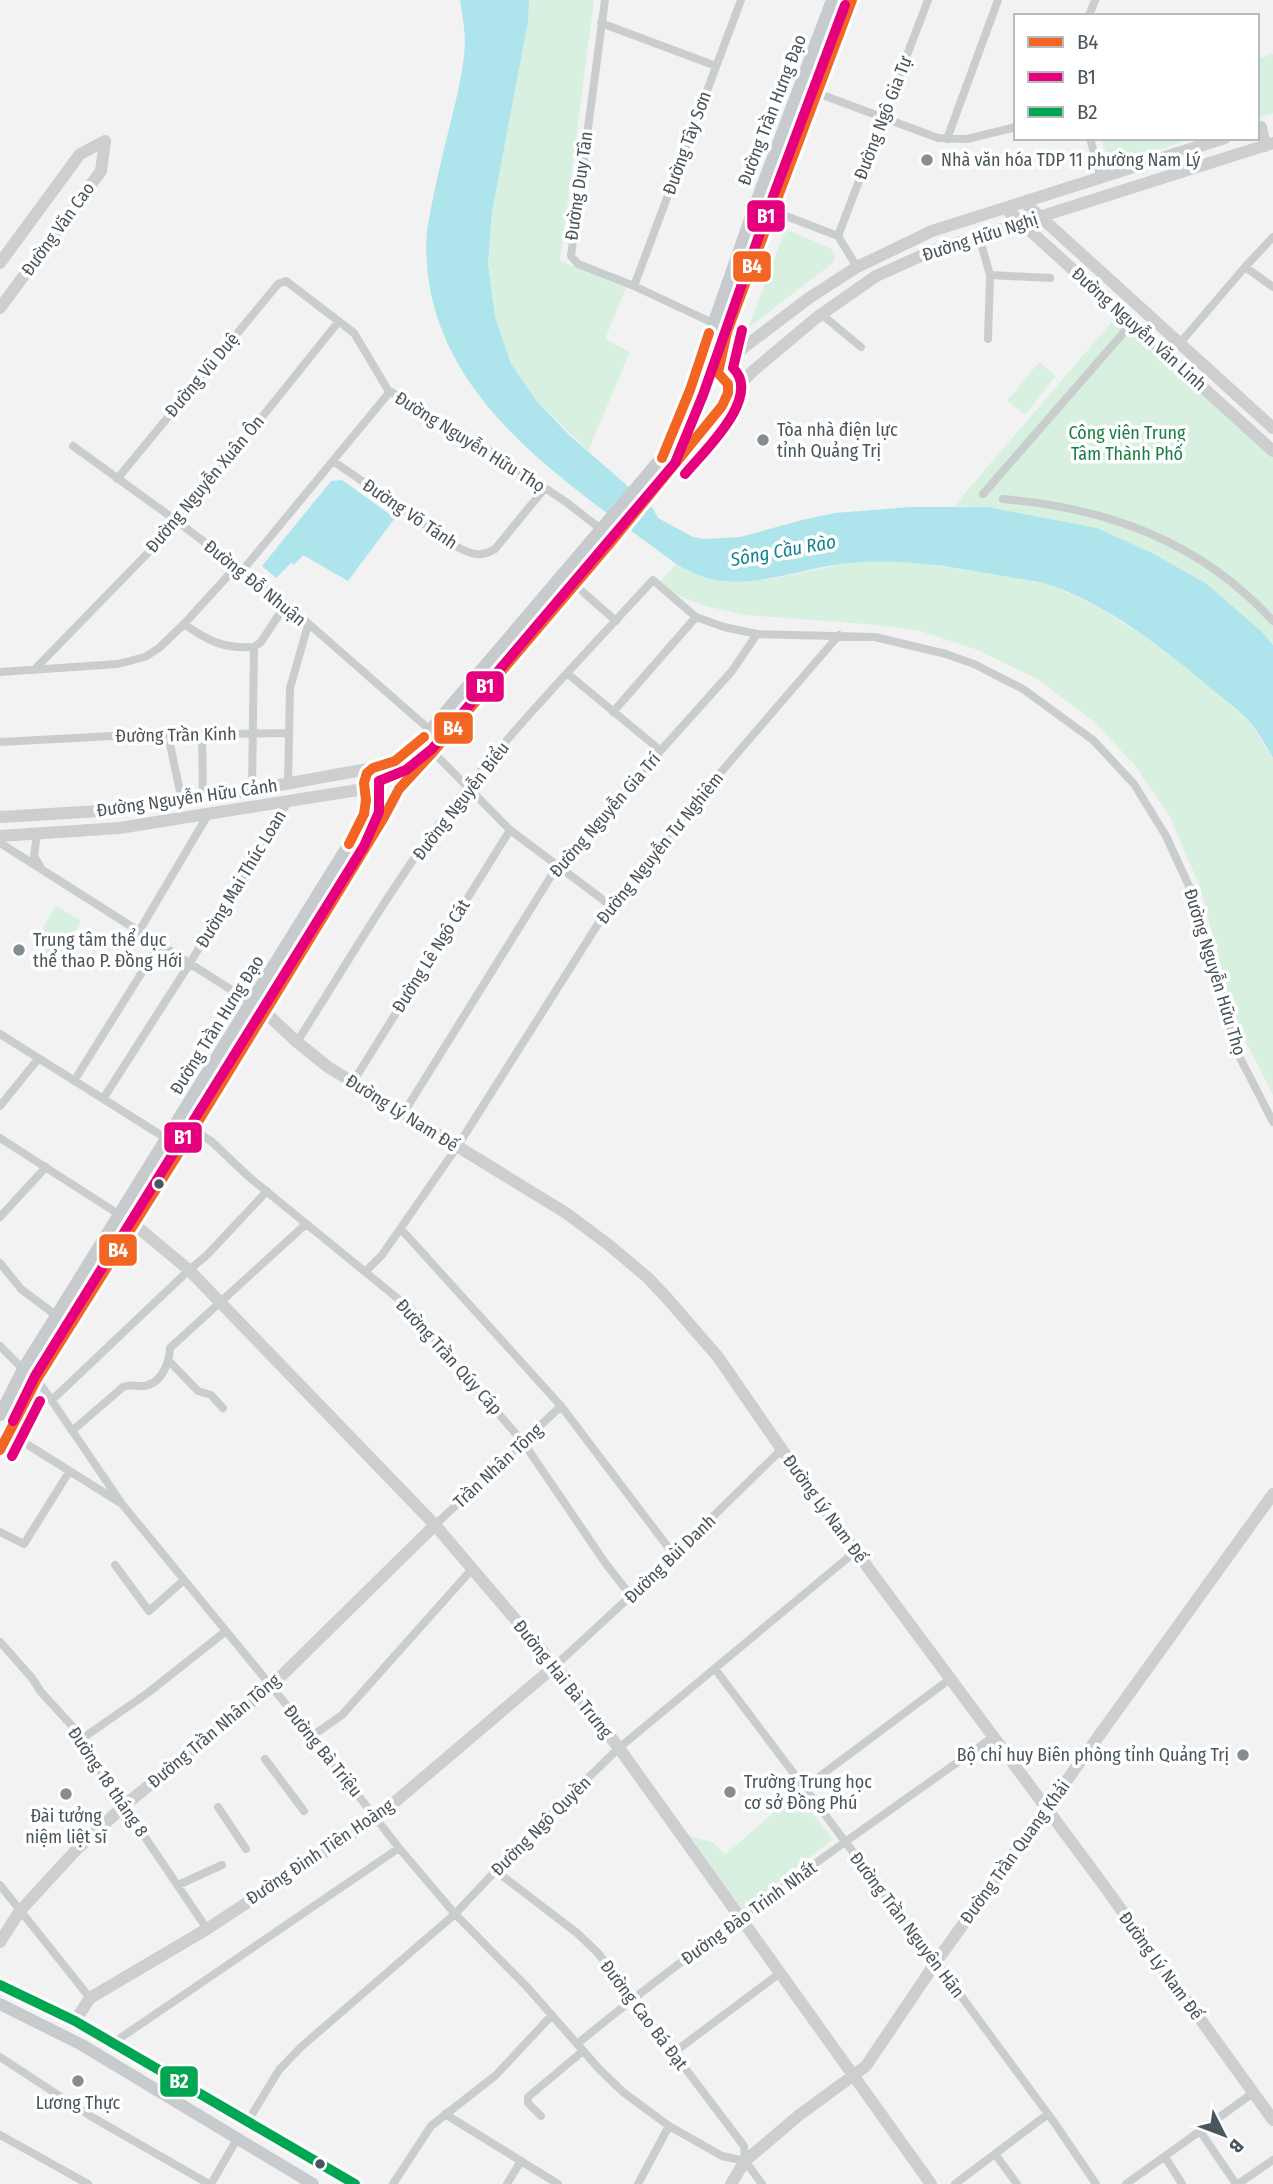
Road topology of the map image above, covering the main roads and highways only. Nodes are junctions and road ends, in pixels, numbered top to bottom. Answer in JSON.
{"nodes":[{"id":1,"x":832,"y":0,"type":"edge"},
{"id":2,"x":852,"y":0,"type":"edge"},
{"id":3,"x":755,"y":205,"type":"junction"},
{"id":4,"x":773,"y":211,"type":"junction"},
{"id":5,"x":718,"y":373,"type":"junction"},
{"id":6,"x":690,"y":390,"type":"junction"},
{"id":7,"x":685,"y":404,"type":"junction"},
{"id":8,"x":710,"y":420,"type":"junction"},
{"id":9,"x":378,"y":767,"type":"junction"},
{"id":10,"x":365,"y":791,"type":"junction"},
{"id":11,"x":397,"y":792,"type":"junction"},
{"id":12,"x":252,"y":1003,"type":"junction"},
{"id":13,"x":265,"y":1013,"type":"junction"},
{"id":14,"x":120,"y":1215,"type":"junction"},
{"id":15,"x":135,"y":1225,"type":"junction"},
{"id":16,"x":0,"y":1415,"type":"edge"},
{"id":17,"x":4,"y":1430,"type":"edge"},
{"id":18,"x":0,"y":1450,"type":"edge"},
{"id":19,"x":0,"y":1985,"type":"edge"},
{"id":20,"x":0,"y":2004,"type":"edge"},
{"id":21,"x":248,"y":2121,"type":"junction"},
{"id":22,"x":237,"y":2139,"type":"junction"},
{"id":23,"x":313,"y":2184,"type":"edge"},
{"id":24,"x":355,"y":2184,"type":"edge"}],
"edges":[{"from":1,"to":3,"type":"main road","name":"Đường Trần Hưng Đạo"},
{"from":2,"to":4,"type":"main road","name":"Đường Trần Hưng Đạo"},
{"from":3,"to":4,"type":"main road"},
{"from":3,"to":6,"type":"main road","name":"Đường Trần Hưng Đạo"},
{"from":4,"to":5,"type":"main road","name":"Đường Trần Hưng Đạo"},
{"from":5,"to":6,"type":"main road"},
{"from":5,"to":8,"type":"main road","name":"Đường Trần Hưng Đạo"},
{"from":6,"to":7,"type":"main road","name":"Đường Trần Hưng Đạo"},
{"from":7,"to":8,"type":"main road"},
{"from":7,"to":9,"type":"main road","name":"Đường Trần Hưng Đạo"},
{"from":8,"to":11,"type":"main road","name":"Đường Trần Hưng Đạo"},
{"from":9,"to":10,"type":"main road"},
{"from":9,"to":11,"type":"main road"},
{"from":10,"to":11,"type":"main road"},
{"from":10,"to":12,"type":"main road","name":"Đường Trần Hưng Đạo"},
{"from":11,"to":13,"type":"main road","name":"Đường Trần Hưng Đạo"},
{"from":12,"to":13,"type":"main road"},
{"from":12,"to":14,"type":"main road","name":"Đường Trần Hưng Đạo"},
{"from":13,"to":15,"type":"main road","name":"Đường Trần Hưng Đạo"},
{"from":14,"to":15,"type":"main road"},
{"from":14,"to":16,"type":"main road","name":"Đường Trần Hưng Đạo"},
{"from":15,"to":17,"type":"main road","name":"Đường Trần Hưng Đạo"},
{"from":17,"to":18,"type":"main road","name":"Đường Trần Hưng Đạo"},
{"from":19,"to":21,"type":"main road"},
{"from":20,"to":22,"type":"main road"},
{"from":21,"to":22,"type":"main road"},
{"from":21,"to":24,"type":"main road"},
{"from":22,"to":23,"type":"main road"}]}
